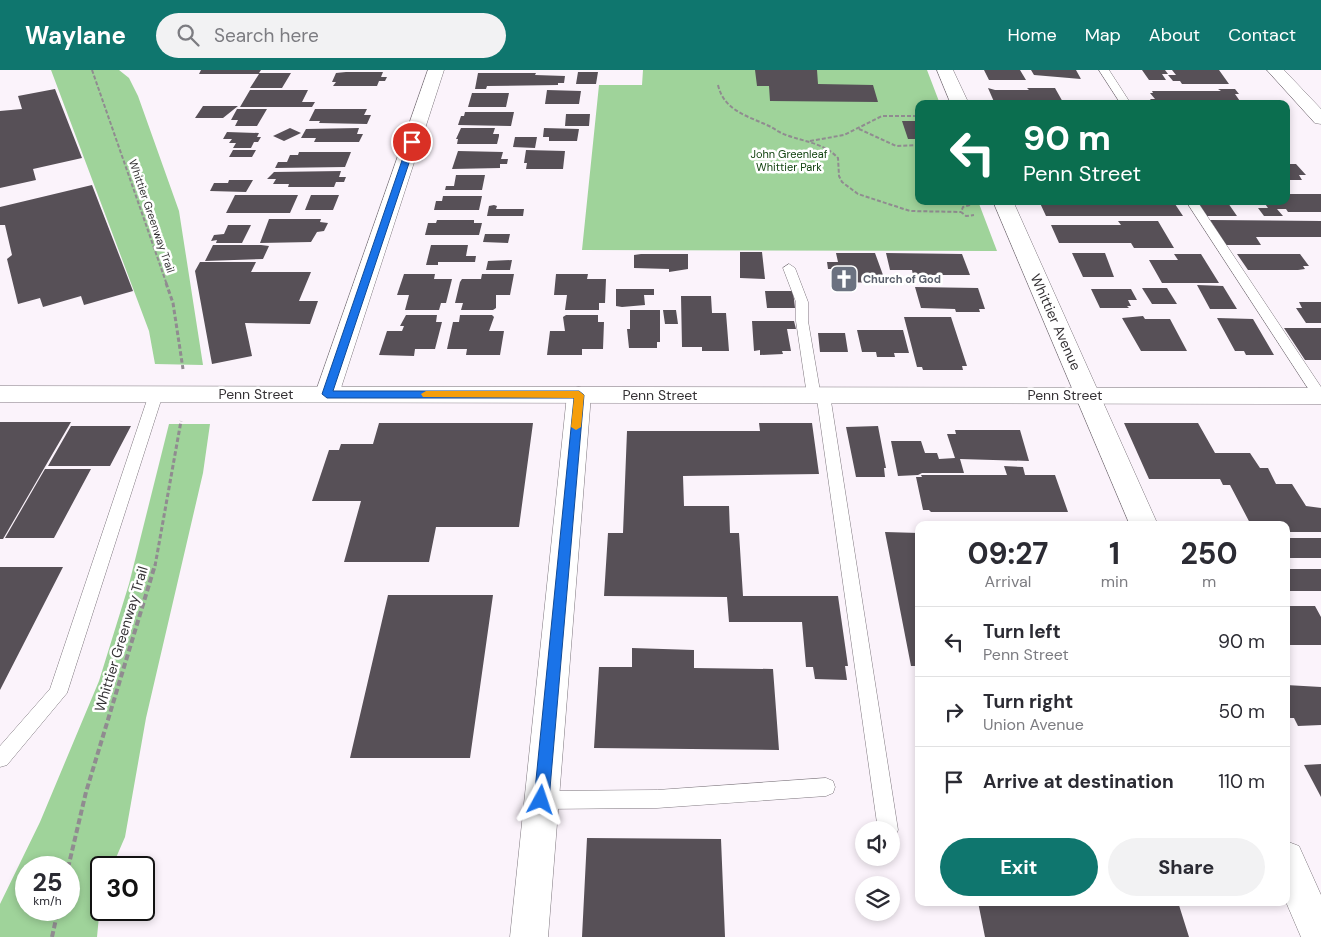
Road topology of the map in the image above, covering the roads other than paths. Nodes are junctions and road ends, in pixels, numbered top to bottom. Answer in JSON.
{"nodes":[{"id":1,"x":436,"y":70,"type":"edge"},
{"id":2,"x":945,"y":70,"type":"edge"},
{"id":3,"x":1104,"y":70,"type":"edge"},
{"id":4,"x":1275,"y":70,"type":"edge"},
{"id":5,"x":958,"y":100,"type":"edge"},
{"id":6,"x":1123,"y":100,"type":"edge"},
{"id":7,"x":1321,"y":120,"type":"edge"},
{"id":8,"x":1005,"y":205,"type":"edge"},
{"id":9,"x":1194,"y":205,"type":"edge"},
{"id":10,"x":789,"y":268,"type":"dead end"},
{"id":11,"x":0,"y":394,"type":"edge"},
{"id":12,"x":156,"y":394,"type":"junction"},
{"id":13,"x":327,"y":394,"type":"junction"},
{"id":14,"x":579,"y":395,"type":"junction"},
{"id":15,"x":818,"y":395,"type":"junction"},
{"id":16,"x":1088,"y":395,"type":"junction"},
{"id":17,"x":1320,"y":396,"type":"edge"},
{"id":18,"x":1142,"y":521,"type":"edge"},
{"id":19,"x":0,"y":759,"type":"edge"},
{"id":20,"x":826,"y":787,"type":"dead end"},
{"id":21,"x":541,"y":800,"type":"junction"},
{"id":22,"x":887,"y":821,"type":"edge"},
{"id":23,"x":1290,"y":867,"type":"edge"},
{"id":24,"x":529,"y":937,"type":"edge"},
{"id":25,"x":1320,"y":937,"type":"edge"}],
"edges":[{"from":1,"to":13,"type":"street"},
{"from":2,"to":5,"type":"street"},
{"from":3,"to":6,"type":"lane"},
{"from":4,"to":7,"type":"street"},
{"from":8,"to":16,"type":"street","name":"Whittier Avenue"},
{"from":9,"to":17,"type":"lane"},
{"from":10,"to":15,"type":"lane"},
{"from":11,"to":12,"type":"street","name":"Penn Street"},
{"from":12,"to":13,"type":"street","name":"Penn Street"},
{"from":12,"to":19,"type":"lane"},
{"from":13,"to":14,"type":"street","name":"Penn Street"},
{"from":14,"to":15,"type":"street","name":"Penn Street"},
{"from":14,"to":21,"type":"street"},
{"from":15,"to":16,"type":"street","name":"Penn Street"},
{"from":15,"to":22,"type":"lane"},
{"from":16,"to":17,"type":"street","name":"Penn Street"},
{"from":16,"to":18,"type":"street","name":"Whittier Avenue"},
{"from":20,"to":21,"type":"lane"},
{"from":21,"to":24,"type":"street"},
{"from":23,"to":25,"type":"street"}]}
